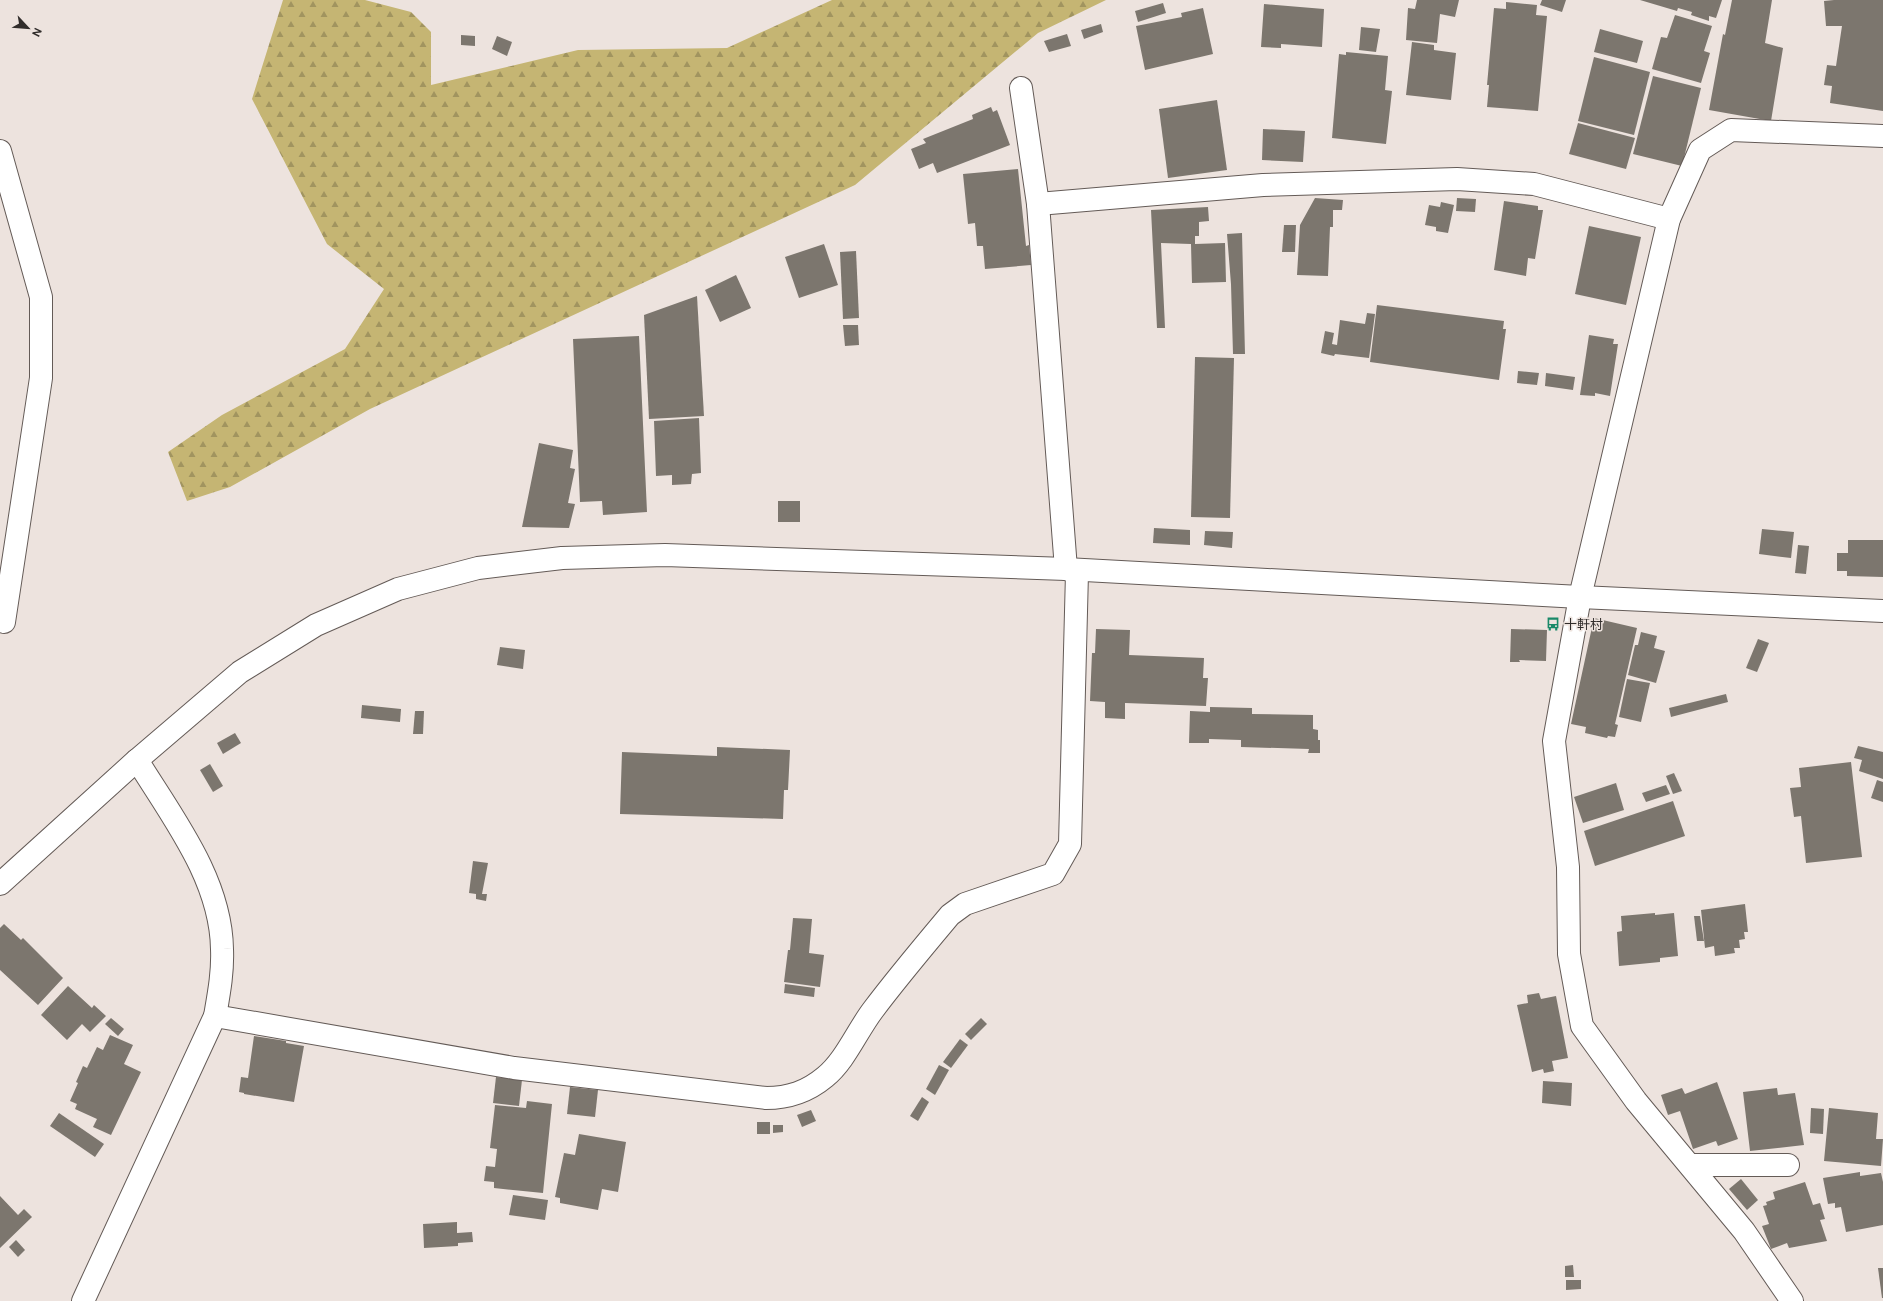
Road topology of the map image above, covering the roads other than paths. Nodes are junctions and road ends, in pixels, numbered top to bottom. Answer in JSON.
{"nodes":[{"id":1,"x":1021,"y":88,"type":"dead end"},
{"id":2,"x":1883,"y":136,"type":"edge"},
{"id":3,"x":0,"y":151,"type":"edge"},
{"id":4,"x":1038,"y":204,"type":"junction"},
{"id":5,"x":1669,"y":219,"type":"junction"},
{"id":6,"x":1066,"y":569,"type":"junction"},
{"id":7,"x":1580,"y":597,"type":"junction"},
{"id":8,"x":1883,"y":610,"type":"edge"},
{"id":9,"x":4,"y":622,"type":"dead end"},
{"id":10,"x":137,"y":760,"type":"junction"},
{"id":11,"x":0,"y":884,"type":"edge"},
{"id":12,"x":215,"y":1016,"type":"junction"},
{"id":13,"x":1690,"y":1165,"type":"junction"},
{"id":14,"x":1788,"y":1165,"type":"dead end"},
{"id":15,"x":83,"y":1301,"type":"edge"},
{"id":16,"x":1792,"y":1301,"type":"edge"}],
"edges":[{"from":1,"to":4,"type":"street"},
{"from":2,"to":5,"type":"street"},
{"from":3,"to":9,"type":"street"},
{"from":4,"to":5,"type":"street"},
{"from":4,"to":6,"type":"street"},
{"from":5,"to":7,"type":"street"},
{"from":6,"to":7,"type":"street"},
{"from":6,"to":10,"type":"street"},
{"from":6,"to":12,"type":"street"},
{"from":7,"to":8,"type":"street"},
{"from":7,"to":13,"type":"street"},
{"from":10,"to":11,"type":"street"},
{"from":10,"to":12,"type":"street"},
{"from":12,"to":15,"type":"street"},
{"from":13,"to":14,"type":"street"},
{"from":13,"to":16,"type":"street"}]}
